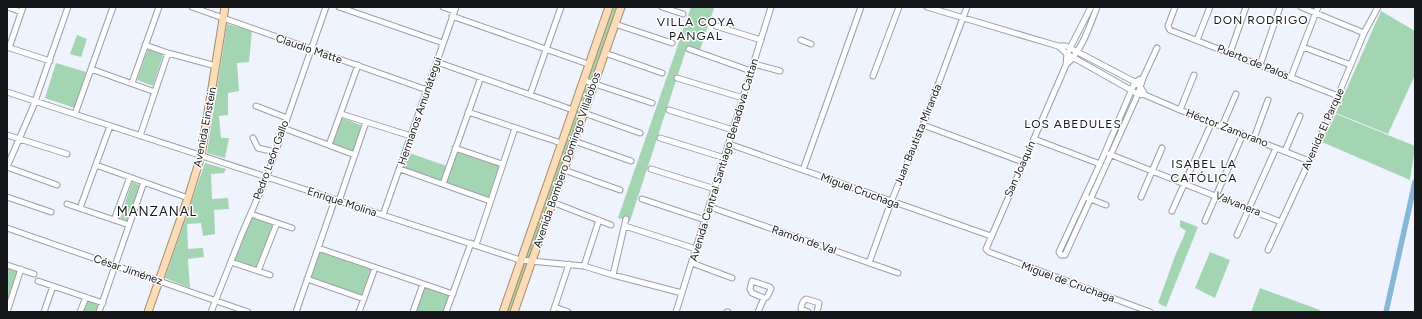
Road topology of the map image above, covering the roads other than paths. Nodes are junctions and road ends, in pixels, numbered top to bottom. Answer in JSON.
{"nodes":[{"id":1,"x":8,"y":7,"type":"edge"},
{"id":2,"x":68,"y":7,"type":"edge"},
{"id":3,"x":113,"y":7,"type":"edge"},
{"id":4,"x":159,"y":7,"type":"edge"},
{"id":5,"x":192,"y":7,"type":"edge"},
{"id":6,"x":225,"y":7,"type":"edge"},
{"id":7,"x":326,"y":7,"type":"edge"},
{"id":8,"x":339,"y":7,"type":"edge"},
{"id":9,"x":443,"y":7,"type":"edge"},
{"id":10,"x":560,"y":7,"type":"edge"},
{"id":11,"x":609,"y":7,"type":"edge"},
{"id":12,"x":621,"y":7,"type":"edge"},
{"id":13,"x":662,"y":7,"type":"edge"},
{"id":14,"x":771,"y":7,"type":"edge"},
{"id":15,"x":861,"y":7,"type":"edge"},
{"id":16,"x":899,"y":7,"type":"edge"},
{"id":17,"x":927,"y":7,"type":"edge"},
{"id":18,"x":967,"y":7,"type":"edge"},
{"id":19,"x":1091,"y":7,"type":"edge"},
{"id":20,"x":1097,"y":7,"type":"edge"},
{"id":21,"x":1175,"y":7,"type":"edge"},
{"id":22,"x":1210,"y":7,"type":"edge"},
{"id":23,"x":1246,"y":7,"type":"edge"},
{"id":24,"x":1280,"y":7,"type":"edge"},
{"id":25,"x":1301,"y":7,"type":"edge"},
{"id":26,"x":1318,"y":7,"type":"edge"},
{"id":27,"x":1378,"y":7,"type":"edge"},
{"id":28,"x":22,"y":9,"type":"edge"},
{"id":29,"x":454,"y":11,"type":"edge"},
{"id":30,"x":1316,"y":13,"type":"junction"},
{"id":31,"x":683,"y":14,"type":"dead end"},
{"id":32,"x":223,"y":18,"type":"junction"},
{"id":33,"x":963,"y":18,"type":"junction"},
{"id":34,"x":615,"y":24,"type":"junction"},
{"id":35,"x":716,"y":26,"type":"dead end"},
{"id":36,"x":1364,"y":33,"type":"junction"},
{"id":37,"x":761,"y":40,"type":"junction"},
{"id":38,"x":801,"y":40,"type":"dead end"},
{"id":39,"x":1197,"y":40,"type":"junction"},
{"id":40,"x":443,"y":43,"type":"junction"},
{"id":41,"x":672,"y":43,"type":"dead end"},
{"id":42,"x":811,"y":44,"type":"dead end"},
{"id":43,"x":145,"y":45,"type":"junction"},
{"id":44,"x":1058,"y":46,"type":"junction"},
{"id":45,"x":1303,"y":47,"type":"junction"},
{"id":46,"x":8,"y":48,"type":"edge"},
{"id":47,"x":1070,"y":48,"type":"junction"},
{"id":48,"x":1157,"y":48,"type":"dead end"},
{"id":49,"x":312,"y":49,"type":"junction"},
{"id":50,"x":689,"y":49,"type":"dead end"},
{"id":51,"x":546,"y":50,"type":"junction"},
{"id":52,"x":1077,"y":52,"type":"junction"},
{"id":53,"x":168,"y":53,"type":"junction"},
{"id":54,"x":605,"y":53,"type":"junction"},
{"id":55,"x":1230,"y":53,"type":"junction"},
{"id":56,"x":1067,"y":54,"type":"junction"},
{"id":57,"x":1074,"y":58,"type":"junction"},
{"id":58,"x":50,"y":61,"type":"junction"},
{"id":59,"x":437,"y":62,"type":"junction"},
{"id":60,"x":588,"y":64,"type":"junction"},
{"id":61,"x":754,"y":64,"type":"junction"},
{"id":62,"x":1351,"y":64,"type":"junction"},
{"id":63,"x":358,"y":65,"type":"junction"},
{"id":64,"x":1066,"y":65,"type":"junction"},
{"id":65,"x":1260,"y":65,"type":"junction"},
{"id":66,"x":216,"y":66,"type":"junction"},
{"id":67,"x":91,"y":69,"type":"junction"},
{"id":68,"x":751,"y":71,"type":"junction"},
{"id":69,"x":780,"y":71,"type":"dead end"},
{"id":70,"x":662,"y":73,"type":"dead end"},
{"id":71,"x":1194,"y":75,"type":"dead end"},
{"id":72,"x":873,"y":76,"type":"dead end"},
{"id":73,"x":481,"y":77,"type":"junction"},
{"id":74,"x":1291,"y":77,"type":"junction"},
{"id":75,"x":677,"y":78,"type":"dead end"},
{"id":76,"x":1142,"y":78,"type":"junction"},
{"id":77,"x":583,"y":80,"type":"junction"},
{"id":78,"x":1135,"y":82,"type":"junction"},
{"id":79,"x":132,"y":83,"type":"junction"},
{"id":80,"x":594,"y":83,"type":"junction"},
{"id":81,"x":1140,"y":86,"type":"junction"},
{"id":82,"x":427,"y":90,"type":"junction"},
{"id":83,"x":1132,"y":90,"type":"junction"},
{"id":84,"x":7,"y":92,"type":"edge"},
{"id":85,"x":155,"y":92,"type":"junction"},
{"id":86,"x":1138,"y":94,"type":"junction"},
{"id":87,"x":1236,"y":94,"type":"dead end"},
{"id":88,"x":530,"y":95,"type":"junction"},
{"id":89,"x":1145,"y":95,"type":"junction"},
{"id":90,"x":1338,"y":96,"type":"junction"},
{"id":91,"x":743,"y":98,"type":"junction"},
{"id":92,"x":1268,"y":100,"type":"dead end"},
{"id":93,"x":36,"y":102,"type":"junction"},
{"id":94,"x":652,"y":103,"type":"dead end"},
{"id":95,"x":256,"y":106,"type":"dead end"},
{"id":96,"x":573,"y":110,"type":"junction"},
{"id":97,"x":669,"y":110,"type":"dead end"},
{"id":98,"x":1180,"y":110,"type":"junction"},
{"id":99,"x":468,"y":112,"type":"junction"},
{"id":100,"x":584,"y":113,"type":"junction"},
{"id":101,"x":75,"y":114,"type":"junction"},
{"id":102,"x":341,"y":114,"type":"junction"},
{"id":103,"x":1300,"y":116,"type":"dead end"},
{"id":104,"x":287,"y":118,"type":"junction"},
{"id":105,"x":366,"y":122,"type":"junction"},
{"id":106,"x":1212,"y":122,"type":"junction"},
{"id":107,"x":923,"y":125,"type":"junction"},
{"id":108,"x":110,"y":126,"type":"junction"},
{"id":109,"x":1222,"y":126,"type":"junction"},
{"id":110,"x":283,"y":128,"type":"junction"},
{"id":111,"x":515,"y":128,"type":"junction"},
{"id":112,"x":733,"y":130,"type":"junction"},
{"id":113,"x":640,"y":133,"type":"dead end"},
{"id":114,"x":1243,"y":134,"type":"junction"},
{"id":115,"x":7,"y":135,"type":"edge"},
{"id":116,"x":140,"y":136,"type":"junction"},
{"id":117,"x":411,"y":136,"type":"junction"},
{"id":118,"x":253,"y":138,"type":"dead end"},
{"id":119,"x":660,"y":138,"type":"dead end"},
{"id":120,"x":1254,"y":138,"type":"junction"},
{"id":121,"x":20,"y":139,"type":"junction"},
{"id":122,"x":1034,"y":139,"type":"junction"},
{"id":123,"x":574,"y":141,"type":"junction"},
{"id":124,"x":561,"y":143,"type":"junction"},
{"id":125,"x":729,"y":144,"type":"junction"},
{"id":126,"x":329,"y":145,"type":"junction"},
{"id":127,"x":456,"y":148,"type":"junction"},
{"id":128,"x":1162,"y":148,"type":"dead end"},
{"id":129,"x":1276,"y":148,"type":"junction"},
{"id":130,"x":1285,"y":151,"type":"junction"},
{"id":131,"x":275,"y":152,"type":"junction"},
{"id":132,"x":1105,"y":152,"type":"junction"},
{"id":133,"x":67,"y":154,"type":"dead end"},
{"id":134,"x":1112,"y":154,"type":"junction"},
{"id":135,"x":355,"y":155,"type":"junction"},
{"id":136,"x":201,"y":156,"type":"junction"},
{"id":137,"x":725,"y":158,"type":"junction"},
{"id":138,"x":631,"y":160,"type":"dead end"},
{"id":139,"x":1309,"y":161,"type":"junction"},
{"id":140,"x":1023,"y":162,"type":"junction"},
{"id":141,"x":502,"y":164,"type":"junction"},
{"id":142,"x":1100,"y":164,"type":"junction"},
{"id":143,"x":96,"y":165,"type":"junction"},
{"id":144,"x":7,"y":167,"type":"edge"},
{"id":145,"x":400,"y":169,"type":"junction"},
{"id":146,"x":651,"y":169,"type":"dead end"},
{"id":147,"x":564,"y":170,"type":"junction"},
{"id":148,"x":803,"y":170,"type":"junction"},
{"id":149,"x":1152,"y":171,"type":"junction"},
{"id":150,"x":267,"y":176,"type":"junction"},
{"id":151,"x":130,"y":177,"type":"junction"},
{"id":152,"x":144,"y":182,"type":"junction"},
{"id":153,"x":1184,"y":183,"type":"junction"},
{"id":154,"x":443,"y":184,"type":"junction"},
{"id":155,"x":56,"y":185,"type":"dead end"},
{"id":156,"x":715,"y":189,"type":"junction"},
{"id":157,"x":620,"y":190,"type":"dead end"},
{"id":158,"x":1216,"y":196,"type":"junction"},
{"id":159,"x":7,"y":197,"type":"edge"},
{"id":160,"x":1085,"y":197,"type":"junction"},
{"id":161,"x":1141,"y":197,"type":"dead end"},
{"id":162,"x":188,"y":198,"type":"junction"},
{"id":163,"x":642,"y":199,"type":"dead end"},
{"id":164,"x":1091,"y":199,"type":"junction"},
{"id":165,"x":337,"y":200,"type":"junction"},
{"id":166,"x":490,"y":201,"type":"junction"},
{"id":167,"x":552,"y":202,"type":"junction"},
{"id":168,"x":891,"y":202,"type":"junction"},
{"id":169,"x":67,"y":204,"type":"dead end"},
{"id":170,"x":1106,"y":205,"type":"dead end"},
{"id":171,"x":710,"y":207,"type":"junction"},
{"id":172,"x":80,"y":208,"type":"junction"},
{"id":173,"x":1249,"y":209,"type":"junction"},
{"id":174,"x":1172,"y":211,"type":"dead end"},
{"id":175,"x":51,"y":212,"type":"dead end"},
{"id":176,"x":251,"y":214,"type":"junction"},
{"id":177,"x":383,"y":215,"type":"junction"},
{"id":178,"x":626,"y":219,"type":"dead end"},
{"id":179,"x":114,"y":220,"type":"junction"},
{"id":180,"x":599,"y":220,"type":"junction"},
{"id":181,"x":706,"y":220,"type":"junction"},
{"id":182,"x":1205,"y":222,"type":"dead end"},
{"id":183,"x":1281,"y":222,"type":"junction"},
{"id":184,"x":277,"y":223,"type":"junction"},
{"id":185,"x":129,"y":225,"type":"junction"},
{"id":186,"x":611,"y":225,"type":"dead end"},
{"id":187,"x":625,"y":226,"type":"junction"},
{"id":188,"x":7,"y":228,"type":"edge"},
{"id":189,"x":292,"y":228,"type":"dead end"},
{"id":190,"x":991,"y":236,"type":"junction"},
{"id":191,"x":1237,"y":236,"type":"dead end"},
{"id":192,"x":473,"y":244,"type":"junction"},
{"id":193,"x":318,"y":248,"type":"junction"},
{"id":194,"x":696,"y":249,"type":"junction"},
{"id":195,"x":1268,"y":250,"type":"dead end"},
{"id":196,"x":987,"y":251,"type":"joint"},
{"id":197,"x":520,"y":260,"type":"junction"},
{"id":198,"x":231,"y":262,"type":"junction"},
{"id":199,"x":531,"y":262,"type":"junction"},
{"id":200,"x":692,"y":263,"type":"junction"},
{"id":201,"x":869,"y":263,"type":"junction"},
{"id":202,"x":569,"y":264,"type":"junction"},
{"id":203,"x":7,"y":265,"type":"edge"},
{"id":204,"x":115,"y":266,"type":"junction"},
{"id":205,"x":584,"y":266,"type":"junction"},
{"id":206,"x":375,"y":268,"type":"junction"},
{"id":207,"x":21,"y":270,"type":"junction"},
{"id":208,"x":258,"y":271,"type":"junction"},
{"id":209,"x":34,"y":274,"type":"dead end"},
{"id":210,"x":898,"y":274,"type":"dead end"},
{"id":211,"x":270,"y":275,"type":"dead end"},
{"id":212,"x":613,"y":275,"type":"junction"},
{"id":213,"x":732,"y":278,"type":"dead end"},
{"id":214,"x":307,"y":279,"type":"junction"},
{"id":215,"x":38,"y":281,"type":"dead end"},
{"id":216,"x":159,"y":281,"type":"junction"},
{"id":217,"x":423,"y":284,"type":"junction"},
{"id":218,"x":53,"y":286,"type":"junction"},
{"id":219,"x":682,"y":293,"type":"junction"},
{"id":220,"x":453,"y":294,"type":"junction"},
{"id":221,"x":86,"y":297,"type":"junction"},
{"id":222,"x":764,"y":298,"type":"dead end"},
{"id":223,"x":364,"y":299,"type":"junction"},
{"id":224,"x":216,"y":301,"type":"junction"},
{"id":225,"x":102,"y":303,"type":"junction"},
{"id":226,"x":554,"y":310,"type":"edge"},
{"id":227,"x":8,"y":312,"type":"edge"},
{"id":228,"x":44,"y":312,"type":"edge"},
{"id":229,"x":80,"y":312,"type":"edge"},
{"id":230,"x":99,"y":312,"type":"edge"},
{"id":231,"x":148,"y":312,"type":"edge"},
{"id":232,"x":212,"y":312,"type":"edge"},
{"id":233,"x":248,"y":312,"type":"edge"},
{"id":234,"x":296,"y":312,"type":"edge"},
{"id":235,"x":359,"y":312,"type":"edge"},
{"id":236,"x":413,"y":312,"type":"edge"},
{"id":237,"x":446,"y":312,"type":"edge"},
{"id":238,"x":503,"y":312,"type":"edge"},
{"id":239,"x":514,"y":312,"type":"edge"},
{"id":240,"x":568,"y":312,"type":"edge"},
{"id":241,"x":676,"y":312,"type":"edge"},
{"id":242,"x":758,"y":312,"type":"edge"},
{"id":243,"x":808,"y":312,"type":"edge"},
{"id":244,"x":817,"y":312,"type":"edge"},
{"id":245,"x":1150,"y":312,"type":"edge"}],
"edges":[{"from":1,"to":28,"type":"street"},
{"from":2,"to":58,"type":"street"},
{"from":3,"to":67,"type":"street"},
{"from":4,"to":43,"type":"street"},
{"from":5,"to":32,"type":"street","name":"Claudio Matte"},
{"from":6,"to":32,"type":"main road","name":"Avenida Einstein"},
{"from":7,"to":49,"type":"street","name":"Pedro León Gallo"},
{"from":8,"to":40,"type":"street"},
{"from":9,"to":29,"type":"street"},
{"from":10,"to":51,"type":"street"},
{"from":11,"to":60,"type":"main road","name":"Avenida Bombero Domingo Villalobos"},
{"from":12,"to":34,"type":"main road","name":"Avenida Bombero Domingo Villalobos"},
{"from":13,"to":31,"type":"street"},
{"from":14,"to":37,"type":"street","name":"Avenida Central Santiago Benadava Cattan"},
{"from":15,"to":148,"type":"street"},
{"from":16,"to":72,"type":"street"},
{"from":17,"to":33,"type":"street","name":"Héctor Zamorano"},
{"from":18,"to":33,"type":"street","name":"Juan Bautista Miranda"},
{"from":19,"to":47,"type":"street","name":"San Joaquín"},
{"from":20,"to":52,"type":"street","name":"San Joaquín"},
{"from":21,"to":39,"type":"street","name":"Puerto de Palos"},
{"from":22,"to":39,"type":"street"},
{"from":23,"to":55,"type":"street"},
{"from":24,"to":65,"type":"street"},
{"from":25,"to":30,"type":"street"},
{"from":26,"to":30,"type":"street"},
{"from":27,"to":36,"type":"street","name":"Avenida El Parque"},
{"from":28,"to":46,"type":"street"},
{"from":29,"to":40,"type":"street","name":"Hermanos Amunátegui"},
{"from":29,"to":51,"type":"street"},
{"from":30,"to":36,"type":"street"},
{"from":30,"to":45,"type":"street"},
{"from":32,"to":49,"type":"street","name":"Claudio Matte"},
{"from":32,"to":66,"type":"main road","name":"Avenida Einstein"},
{"from":33,"to":44,"type":"street","name":"Héctor Zamorano"},
{"from":33,"to":107,"type":"street","name":"Juan Bautista Miranda"},
{"from":34,"to":41,"type":"street"},
{"from":34,"to":54,"type":"main road","name":"Avenida Bombero Domingo Villalobos"},
{"from":35,"to":37,"type":"street"},
{"from":36,"to":62,"type":"street","name":"Avenida El Parque"},
{"from":37,"to":61,"type":"street","name":"Avenida Central Santiago Benadava Cattan"},
{"from":38,"to":42,"type":"street"},
{"from":39,"to":55,"type":"street","name":"Puerto de Palos"},
{"from":40,"to":59,"type":"street","name":"Hermanos Amunátegui"},
{"from":43,"to":53,"type":"street"},
{"from":43,"to":79,"type":"street"},
{"from":44,"to":47,"type":"street","name":"Héctor Zamorano"},
{"from":44,"to":56,"type":"street","name":"Héctor Zamorano"},
{"from":45,"to":62,"type":"street"},
{"from":45,"to":74,"type":"street"},
{"from":46,"to":58,"type":"street"},
{"from":47,"to":52,"type":"street","name":"Héctor Zamorano"},
{"from":47,"to":56,"type":"street","name":"San Joaquín"},
{"from":48,"to":76,"type":"street"},
{"from":49,"to":63,"type":"street","name":"Claudio Matte"},
{"from":49,"to":104,"type":"street","name":"Pedro León Gallo"},
{"from":50,"to":68,"type":"street"},
{"from":51,"to":60,"type":"street"},
{"from":51,"to":88,"type":"street"},
{"from":52,"to":57,"type":"street","name":"San Joaquín"},
{"from":52,"to":78,"type":"street","name":"Héctor Zamorano"},
{"from":53,"to":66,"type":"street"},
{"from":53,"to":85,"type":"street"},
{"from":54,"to":70,"type":"street"},
{"from":54,"to":80,"type":"main road","name":"Avenida Bombero Domingo Villalobos"},
{"from":55,"to":65,"type":"street","name":"Puerto de Palos"},
{"from":56,"to":57,"type":"street","name":"Héctor Zamorano"},
{"from":56,"to":64,"type":"street","name":"San Joaquín"},
{"from":57,"to":64,"type":"street","name":"San Joaquín"},
{"from":57,"to":83,"type":"street","name":"Héctor Zamorano"},
{"from":58,"to":93,"type":"street"},
{"from":59,"to":73,"type":"street"},
{"from":59,"to":82,"type":"street","name":"Hermanos Amunátegui"},
{"from":60,"to":77,"type":"main road","name":"Avenida Bombero Domingo Villalobos"},
{"from":61,"to":68,"type":"street","name":"Avenida Central Santiago Benadava Cattan"},
{"from":61,"to":69,"type":"street"},
{"from":62,"to":90,"type":"street","name":"Avenida El Parque"},
{"from":63,"to":82,"type":"street","name":"Claudio Matte"},
{"from":63,"to":102,"type":"street"},
{"from":64,"to":122,"type":"street","name":"San Joaquín"},
{"from":65,"to":74,"type":"street","name":"Puerto de Palos"},
{"from":66,"to":136,"type":"main road","name":"Avenida Einstein"},
{"from":67,"to":79,"type":"street"},
{"from":67,"to":101,"type":"street"},
{"from":68,"to":91,"type":"street","name":"Avenida Central Santiago Benadava Cattan"},
{"from":71,"to":98,"type":"street"},
{"from":73,"to":88,"type":"street"},
{"from":73,"to":99,"type":"street"},
{"from":74,"to":90,"type":"street","name":"Puerto de Palos"},
{"from":75,"to":91,"type":"street"},
{"from":76,"to":78,"type":"street"},
{"from":76,"to":81,"type":"street"},
{"from":77,"to":80,"type":"street"},
{"from":77,"to":96,"type":"main road","name":"Avenida Bombero Domingo Villalobos"},
{"from":78,"to":81,"type":"street","name":"Héctor Zamorano"},
{"from":78,"to":83,"type":"street"},
{"from":79,"to":85,"type":"street"},
{"from":80,"to":94,"type":"street"},
{"from":80,"to":100,"type":"main road","name":"Avenida Bombero Domingo Villalobos"},
{"from":81,"to":86,"type":"street"},
{"from":81,"to":89,"type":"street","name":"Héctor Zamorano"},
{"from":82,"to":117,"type":"street","name":"Hermanos Amunátegui"},
{"from":83,"to":86,"type":"street","name":"Héctor Zamorano"},
{"from":83,"to":132,"type":"street"},
{"from":84,"to":93,"type":"street","name":"Enrique Molina"},
{"from":85,"to":116,"type":"street"},
{"from":86,"to":89,"type":"street","name":"Héctor Zamorano"},
{"from":86,"to":134,"type":"street"},
{"from":87,"to":109,"type":"street"},
{"from":88,"to":96,"type":"street"},
{"from":89,"to":98,"type":"street","name":"Héctor Zamorano"},
{"from":90,"to":139,"type":"street","name":"Avenida El Parque"},
{"from":91,"to":112,"type":"street","name":"Avenida Central Santiago Benadava Cattan"},
{"from":92,"to":120,"type":"street"},
{"from":93,"to":101,"type":"street","name":"Enrique Molina"},
{"from":93,"to":121,"type":"street"},
{"from":95,"to":104,"type":"street"},
{"from":96,"to":124,"type":"main road","name":"Avenida Bombero Domingo Villalobos"},
{"from":97,"to":112,"type":"street"},
{"from":98,"to":106,"type":"street","name":"Héctor Zamorano"},
{"from":99,"to":111,"type":"street"},
{"from":99,"to":127,"type":"street"},
{"from":100,"to":113,"type":"street"},
{"from":100,"to":123,"type":"main road","name":"Avenida Bombero Domingo Villalobos"},
{"from":101,"to":108,"type":"street","name":"Enrique Molina"},
{"from":102,"to":105,"type":"street"},
{"from":102,"to":126,"type":"street"},
{"from":103,"to":130,"type":"street"},
{"from":104,"to":110,"type":"street","name":"Pedro León Gallo"},
{"from":105,"to":117,"type":"street"},
{"from":105,"to":135,"type":"street"},
{"from":106,"to":109,"type":"street","name":"Héctor Zamorano"},
{"from":106,"to":153,"type":"street"},
{"from":107,"to":140,"type":"street"},
{"from":107,"to":168,"type":"street","name":"Juan Bautista Miranda"},
{"from":108,"to":116,"type":"street","name":"Enrique Molina"},
{"from":108,"to":143,"type":"street"},
{"from":109,"to":114,"type":"street","name":"Héctor Zamorano"},
{"from":110,"to":126,"type":"street"},
{"from":110,"to":131,"type":"street","name":"Pedro León Gallo"},
{"from":111,"to":124,"type":"street"},
{"from":111,"to":141,"type":"street"},
{"from":112,"to":125,"type":"street","name":"Avenida Central Santiago Benadava Cattan"},
{"from":114,"to":120,"type":"street","name":"Héctor Zamorano"},
{"from":114,"to":158,"type":"street"},
{"from":115,"to":121,"type":"street"},
{"from":116,"to":136,"type":"street","name":"Enrique Molina"},
{"from":117,"to":145,"type":"street","name":"Hermanos Amunátegui"},
{"from":118,"to":131,"type":"street"},
{"from":119,"to":137,"type":"street"},
{"from":120,"to":129,"type":"street","name":"Héctor Zamorano"},
{"from":121,"to":133,"type":"street"},
{"from":121,"to":144,"type":"street"},
{"from":122,"to":140,"type":"street","name":"San Joaquín"},
{"from":122,"to":142,"type":"street"},
{"from":123,"to":138,"type":"street"},
{"from":123,"to":147,"type":"main road","name":"Avenida Bombero Domingo Villalobos"},
{"from":124,"to":197,"type":"main road","name":"Avenida Bombero Domingo Villalobos"},
{"from":125,"to":137,"type":"street","name":"Avenida Central Santiago Benadava Cattan"},
{"from":125,"to":148,"type":"street","name":"Miguel Cruchaga"},
{"from":126,"to":135,"type":"street"},
{"from":127,"to":141,"type":"street"},
{"from":127,"to":154,"type":"street"},
{"from":128,"to":149,"type":"street"},
{"from":129,"to":130,"type":"street","name":"Héctor Zamorano"},
{"from":129,"to":173,"type":"street"},
{"from":130,"to":139,"type":"street","name":"Héctor Zamorano"},
{"from":131,"to":150,"type":"street","name":"Pedro León Gallo"},
{"from":132,"to":134,"type":"street","name":"Valvanera"},
{"from":132,"to":142,"type":"street"},
{"from":134,"to":149,"type":"street","name":"Valvanera"},
{"from":134,"to":164,"type":"street"},
{"from":135,"to":165,"type":"street"},
{"from":136,"to":150,"type":"street","name":"Enrique Molina"},
{"from":136,"to":162,"type":"main road","name":"Avenida Einstein"},
{"from":137,"to":156,"type":"street","name":"Avenida Central Santiago Benadava Cattan"},
{"from":139,"to":183,"type":"street","name":"Avenida El Parque"},
{"from":140,"to":190,"type":"street","name":"San Joaquín"},
{"from":141,"to":166,"type":"street"},
{"from":142,"to":160,"type":"street"},
{"from":143,"to":151,"type":"street"},
{"from":143,"to":172,"type":"street"},
{"from":144,"to":155,"type":"street"},
{"from":145,"to":154,"type":"street"},
{"from":145,"to":177,"type":"street","name":"Hermanos Amunátegui"},
{"from":146,"to":156,"type":"street"},
{"from":147,"to":157,"type":"street"},
{"from":147,"to":167,"type":"main road","name":"Avenida Bombero Domingo Villalobos"},
{"from":148,"to":168,"type":"street","name":"Miguel Cruchaga"},
{"from":149,"to":153,"type":"street","name":"Valvanera"},
{"from":149,"to":161,"type":"street"},
{"from":150,"to":165,"type":"street","name":"Enrique Molina"},
{"from":150,"to":176,"type":"street","name":"Pedro León Gallo"},
{"from":151,"to":152,"type":"street"},
{"from":151,"to":179,"type":"street"},
{"from":152,"to":162,"type":"street"},
{"from":152,"to":185,"type":"street"},
{"from":153,"to":158,"type":"street","name":"Valvanera"},
{"from":153,"to":174,"type":"street"},
{"from":154,"to":166,"type":"street"},
{"from":156,"to":171,"type":"street","name":"Avenida Central Santiago Benadava Cattan"},
{"from":158,"to":173,"type":"street","name":"Valvanera"},
{"from":158,"to":182,"type":"street"},
{"from":159,"to":175,"type":"street"},
{"from":160,"to":164,"type":"street"},
{"from":160,"to":164,"type":"street"},
{"from":162,"to":216,"type":"main road","name":"Avenida Einstein"},
{"from":163,"to":181,"type":"street"},
{"from":164,"to":170,"type":"street"},
{"from":165,"to":177,"type":"street","name":"Enrique Molina"},
{"from":165,"to":193,"type":"street"},
{"from":166,"to":192,"type":"street"},
{"from":167,"to":180,"type":"street"},
{"from":167,"to":199,"type":"main road","name":"Avenida Bombero Domingo Villalobos"},
{"from":168,"to":190,"type":"street","name":"Miguel Cruchaga"},
{"from":168,"to":201,"type":"street","name":"Juan Bautista Miranda"},
{"from":169,"to":172,"type":"street"},
{"from":171,"to":181,"type":"street","name":"Avenida Central Santiago Benadava Cattan"},
{"from":171,"to":201,"type":"street","name":"Ramón de Val"},
{"from":172,"to":179,"type":"street"},
{"from":173,"to":183,"type":"street","name":"Valvanera"},
{"from":173,"to":191,"type":"street"},
{"from":176,"to":184,"type":"street"},
{"from":176,"to":198,"type":"street","name":"Pedro León Gallo"},
{"from":177,"to":192,"type":"street","name":"Enrique Molina"},
{"from":178,"to":187,"type":"street"},
{"from":179,"to":185,"type":"street"},
{"from":180,"to":186,"type":"street"},
{"from":180,"to":205,"type":"street"},
{"from":181,"to":194,"type":"street","name":"Avenida Central Santiago Benadava Cattan"},
{"from":183,"to":195,"type":"street","name":"Avenida El Parque"},
{"from":184,"to":189,"type":"street"},
{"from":184,"to":208,"type":"street"},
{"from":185,"to":204,"type":"street"},
{"from":187,"to":194,"type":"street"},
{"from":187,"to":212,"type":"street"},
{"from":188,"to":204,"type":"street","name":"César Jiménez"},
{"from":190,"to":196,"type":"street","name":"San Joaquín"},
{"from":192,"to":197,"type":"street","name":"Enrique Molina"},
{"from":192,"to":220,"type":"street"},
{"from":193,"to":206,"type":"street"},
{"from":193,"to":214,"type":"street"},
{"from":194,"to":200,"type":"street","name":"Avenida Central Santiago Benadava Cattan"},
{"from":196,"to":245,"type":"street","name":"Miguel de Cruchaga"},
{"from":197,"to":199,"type":"street","name":"Enrique Molina"},
{"from":197,"to":238,"type":"main road","name":"Avenida Bombero Domingo Villalobos"},
{"from":198,"to":208,"type":"street"},
{"from":198,"to":224,"type":"street","name":"Pedro León Gallo"},
{"from":199,"to":202,"type":"street","name":"Enrique Molina"},
{"from":199,"to":239,"type":"main road","name":"Avenida Bombero Domingo Villalobos"},
{"from":200,"to":213,"type":"street"},
{"from":200,"to":219,"type":"street","name":"Avenida Central Santiago Benadava Cattan"},
{"from":201,"to":210,"type":"street","name":"Ramón de Val"},
{"from":202,"to":205,"type":"street","name":"Enrique Molina"},
{"from":202,"to":226,"type":"street"},
{"from":203,"to":207,"type":"street"},
{"from":204,"to":216,"type":"street","name":"César Jiménez"},
{"from":204,"to":225,"type":"street"},
{"from":205,"to":212,"type":"street","name":"Enrique Molina"},
{"from":206,"to":217,"type":"street"},
{"from":206,"to":223,"type":"street"},
{"from":207,"to":209,"type":"street"},
{"from":207,"to":227,"type":"street"},
{"from":208,"to":211,"type":"street"},
{"from":212,"to":219,"type":"street","name":"Enrique Molina"},
{"from":214,"to":223,"type":"street"},
{"from":214,"to":234,"type":"street"},
{"from":215,"to":218,"type":"street"},
{"from":216,"to":224,"type":"street","name":"César Jiménez"},
{"from":216,"to":231,"type":"main road","name":"Avenida Einstein"},
{"from":217,"to":220,"type":"street"},
{"from":217,"to":236,"type":"street"},
{"from":218,"to":221,"type":"street"},
{"from":218,"to":228,"type":"street"},
{"from":219,"to":241,"type":"street","name":"Avenida Central Santiago Benadava Cattan"},
{"from":220,"to":237,"type":"street"},
{"from":221,"to":225,"type":"street"},
{"from":221,"to":229,"type":"street"},
{"from":222,"to":242,"type":"street"},
{"from":223,"to":235,"type":"street"},
{"from":224,"to":232,"type":"street","name":"Pedro León Gallo"},
{"from":224,"to":233,"type":"street","name":"César Jiménez"},
{"from":225,"to":230,"type":"street"},
{"from":226,"to":240,"type":"street"},
{"from":243,"to":244,"type":"street"}]}
